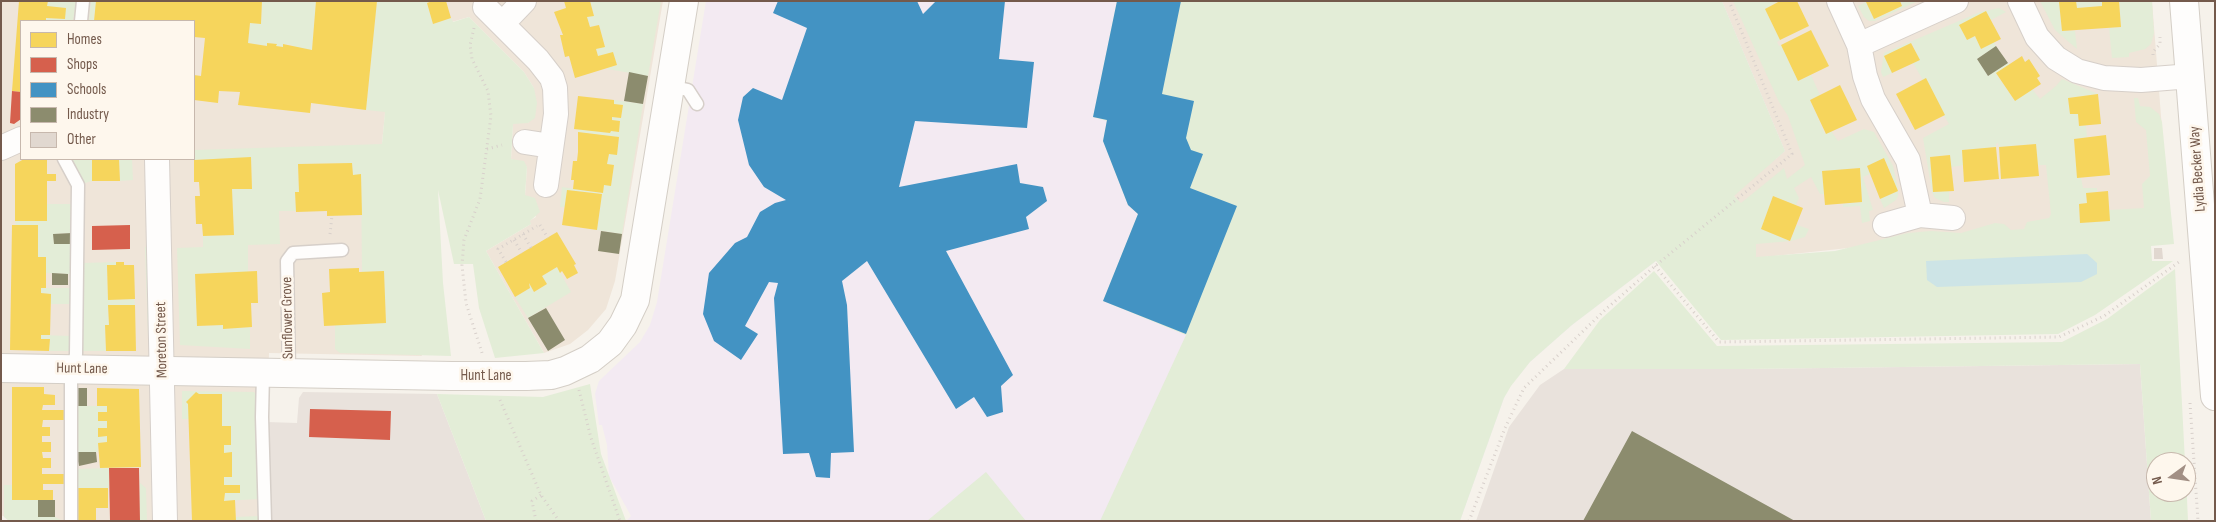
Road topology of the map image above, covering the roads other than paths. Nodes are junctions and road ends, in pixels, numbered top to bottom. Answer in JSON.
{"nodes":[{"id":1,"x":83,"y":1,"type":"edge"},
{"id":2,"x":524,"y":1,"type":"edge"},
{"id":3,"x":684,"y":1,"type":"edge"},
{"id":4,"x":1839,"y":1,"type":"edge"},
{"id":5,"x":1956,"y":1,"type":"edge"},
{"id":6,"x":2020,"y":1,"type":"edge"},
{"id":7,"x":2184,"y":1,"type":"edge"},
{"id":8,"x":81,"y":20,"type":"edge"},
{"id":9,"x":1860,"y":45,"type":"junction"},
{"id":10,"x":2191,"y":76,"type":"junction"},
{"id":11,"x":670,"y":86,"type":"junction"},
{"id":12,"x":697,"y":104,"type":"dead end"},
{"id":13,"x":20,"y":139,"type":"edge"},
{"id":14,"x":525,"y":142,"type":"dead end"},
{"id":15,"x":551,"y":146,"type":"junction"},
{"id":16,"x":1,"y":148,"type":"edge"},
{"id":17,"x":65,"y":160,"type":"edge"},
{"id":18,"x":157,"y":160,"type":"edge"},
{"id":19,"x":546,"y":185,"type":"dead end"},
{"id":20,"x":1920,"y":215,"type":"junction"},
{"id":21,"x":1954,"y":218,"type":"dead end"},
{"id":22,"x":1885,"y":225,"type":"dead end"},
{"id":23,"x":2209,"y":242,"type":"edge"},
{"id":24,"x":342,"y":250,"type":"dead end"},
{"id":25,"x":1,"y":368,"type":"edge"},
{"id":26,"x":74,"y":369,"type":"junction"},
{"id":27,"x":162,"y":370,"type":"junction"},
{"id":28,"x":276,"y":373,"type":"junction"},
{"id":29,"x":2215,"y":396,"type":"edge"},
{"id":30,"x":71,"y":521,"type":"edge"},
{"id":31,"x":165,"y":521,"type":"edge"},
{"id":32,"x":265,"y":521,"type":"edge"}],
"edges":[{"from":1,"to":8,"type":"lane"},
{"from":2,"to":15,"type":"street"},
{"from":3,"to":11,"type":"street","name":"Hunt Lane"},
{"from":4,"to":9,"type":"street"},
{"from":5,"to":9,"type":"street"},
{"from":6,"to":10,"type":"street"},
{"from":7,"to":10,"type":"street","name":"Lydia Becker Way"},
{"from":9,"to":20,"type":"street"},
{"from":10,"to":23,"type":"street","name":"Lydia Becker Way"},
{"from":11,"to":12,"type":"lane"},
{"from":11,"to":28,"type":"street","name":"Hunt Lane","bridge":true},
{"from":13,"to":16,"type":"street"},
{"from":14,"to":15,"type":"street"},
{"from":15,"to":19,"type":"street"},
{"from":17,"to":26,"type":"lane"},
{"from":18,"to":27,"type":"street","name":"Moreton Street"},
{"from":20,"to":21,"type":"street"},
{"from":20,"to":22,"type":"street"},
{"from":23,"to":29,"type":"street","name":"Lydia Becker Way"},
{"from":24,"to":28,"type":"lane","name":"Sunflower Grove"},
{"from":25,"to":26,"type":"street","name":"Hunt Lane"},
{"from":26,"to":27,"type":"street","name":"Hunt Lane"},
{"from":26,"to":30,"type":"lane"},
{"from":27,"to":28,"type":"street","name":"Hunt Lane"},
{"from":27,"to":31,"type":"street","name":"Moreton Street"},
{"from":28,"to":32,"type":"lane","name":"Sunflower Grove"}]}
